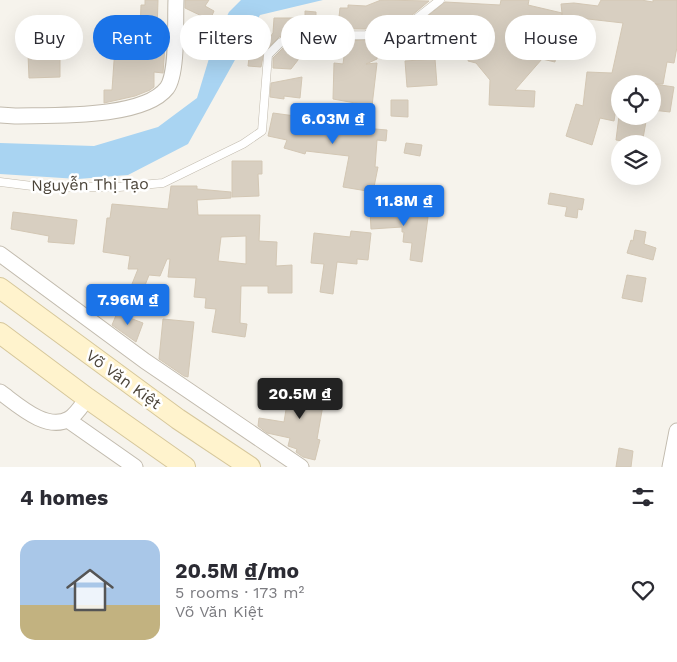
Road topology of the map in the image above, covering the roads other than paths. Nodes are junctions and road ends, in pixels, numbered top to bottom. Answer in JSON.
{"nodes":[{"id":1,"x":176,"y":0,"type":"edge"},
{"id":2,"x":440,"y":0,"type":"edge"},
{"id":3,"x":0,"y":115,"type":"edge"},
{"id":4,"x":0,"y":182,"type":"edge"},
{"id":5,"x":0,"y":254,"type":"edge"},
{"id":6,"x":0,"y":288,"type":"edge"},
{"id":7,"x":0,"y":333,"type":"edge"},
{"id":8,"x":0,"y":392,"type":"edge"},
{"id":9,"x":87,"y":398,"type":"junction"},
{"id":10,"x":68,"y":420,"type":"junction"},
{"id":11,"x":677,"y":431,"type":"edge"},
{"id":12,"x":135,"y":467,"type":"edge"},
{"id":13,"x":184,"y":467,"type":"edge"},
{"id":14,"x":250,"y":467,"type":"edge"},
{"id":15,"x":301,"y":467,"type":"edge"},
{"id":16,"x":670,"y":467,"type":"edge"}],
"edges":[{"from":1,"to":3,"type":"street"},
{"from":2,"to":4,"type":"lane","name":"Nguyễn Thị Tạo"},
{"from":5,"to":15,"type":"street"},
{"from":6,"to":14,"type":"main road","name":"Võ Văn Kiệt"},
{"from":7,"to":9,"type":"main road"},
{"from":8,"to":10,"type":"street"},
{"from":9,"to":10,"type":"street"},
{"from":9,"to":13,"type":"main road"},
{"from":10,"to":12,"type":"street"},
{"from":11,"to":16,"type":"street"}]}
